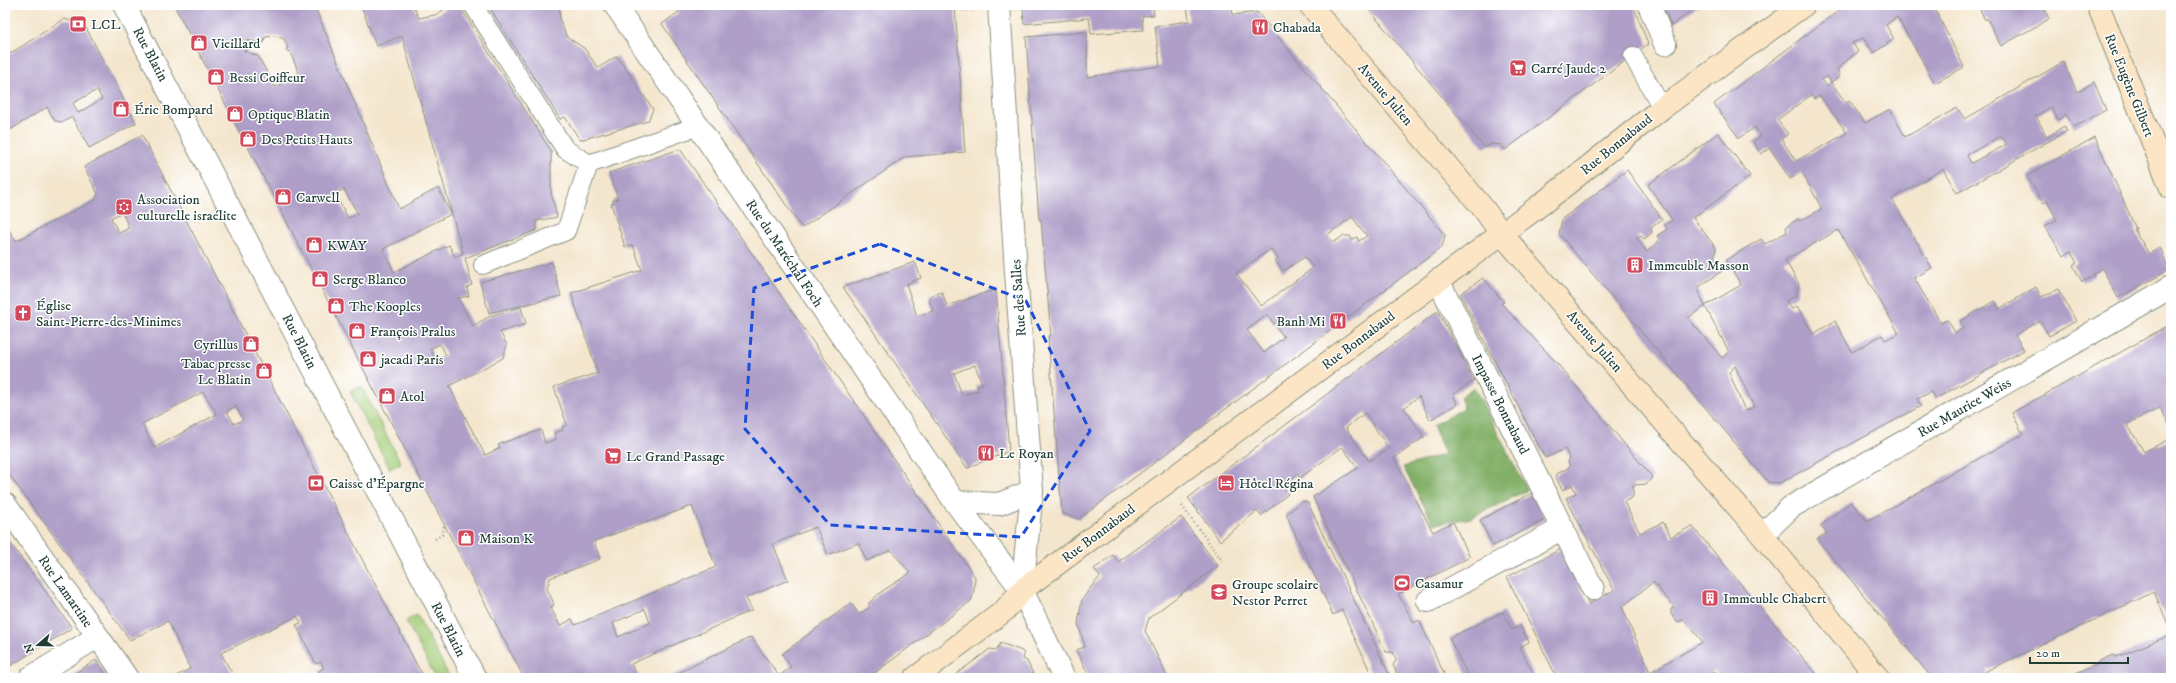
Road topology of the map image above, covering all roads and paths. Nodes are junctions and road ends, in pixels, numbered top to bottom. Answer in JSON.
{"nodes":[{"id":1,"x":124,"y":5,"type":"edge"},
{"id":2,"x":473,"y":5,"type":"edge"},
{"id":3,"x":615,"y":5,"type":"edge"},
{"id":4,"x":960,"y":5,"type":"edge"},
{"id":5,"x":999,"y":5,"type":"edge"},
{"id":6,"x":1310,"y":5,"type":"edge"},
{"id":7,"x":1649,"y":5,"type":"edge"},
{"id":8,"x":1804,"y":5,"type":"edge"},
{"id":9,"x":2098,"y":5,"type":"edge"},
{"id":10,"x":971,"y":10,"type":"dead end"},
{"id":11,"x":1665,"y":44,"type":"dead end"},
{"id":12,"x":1632,"y":56,"type":"dead end"},
{"id":13,"x":1662,"y":108,"type":"junction"},
{"id":14,"x":698,"y":126,"type":"junction"},
{"id":15,"x":590,"y":164,"type":"junction"},
{"id":16,"x":2171,"y":188,"type":"edge"},
{"id":17,"x":1501,"y":233,"type":"junction"},
{"id":18,"x":483,"y":265,"type":"dead end"},
{"id":19,"x":1438,"y":280,"type":"junction"},
{"id":20,"x":2171,"y":287,"type":"edge"},
{"id":21,"x":1032,"y":491,"type":"junction"},
{"id":22,"x":955,"y":502,"type":"junction"},
{"id":23,"x":1180,"y":503,"type":"dead end"},
{"id":24,"x":5,"y":504,"type":"edge"},
{"id":25,"x":444,"y":526,"type":"dead end"},
{"id":26,"x":1563,"y":528,"type":"junction"},
{"id":27,"x":1762,"y":535,"type":"junction"},
{"id":28,"x":434,"y":539,"type":"dead end"},
{"id":29,"x":1223,"y":562,"type":"dead end"},
{"id":30,"x":1593,"y":589,"type":"dead end"},
{"id":31,"x":1022,"y":590,"type":"junction"},
{"id":32,"x":1428,"y":601,"type":"dead end"},
{"id":33,"x":97,"y":637,"type":"junction"},
{"id":34,"x":30,"y":678,"type":"edge"},
{"id":35,"x":127,"y":678,"type":"edge"},
{"id":36,"x":475,"y":678,"type":"edge"},
{"id":37,"x":915,"y":678,"type":"edge"},
{"id":38,"x":1064,"y":678,"type":"edge"},
{"id":39,"x":1878,"y":678,"type":"edge"}],
"edges":[{"from":1,"to":36,"type":"street","name":"Rue Blatin"},
{"from":2,"to":15,"type":"lane"},
{"from":3,"to":14,"type":"street","name":"Rue du Maréchal Foch"},
{"from":4,"to":10,"type":"path"},
{"from":5,"to":21,"type":"street","name":"Rue des Salles"},
{"from":6,"to":17,"type":"main road","name":"Avenue Julien"},
{"from":7,"to":11,"type":"street"},
{"from":8,"to":13,"type":"main road","name":"Rue Bonnabaud"},
{"from":9,"to":16,"type":"main road","name":"Rue Eugène Gilbert"},
{"from":12,"to":13,"type":"lane"},
{"from":13,"to":17,"type":"main road","name":"Rue Bonnabaud"},
{"from":14,"to":15,"type":"lane"},
{"from":14,"to":22,"type":"street","name":"Rue du Maréchal Foch"},
{"from":15,"to":18,"type":"lane"},
{"from":17,"to":19,"type":"main road","name":"Rue Bonnabaud"},
{"from":17,"to":27,"type":"main road","name":"Avenue Julien"},
{"from":19,"to":26,"type":"street","name":"Impasse Bonnabaud"},
{"from":19,"to":31,"type":"main road","name":"Rue Bonnabaud"},
{"from":20,"to":27,"type":"street","name":"Rue Maurice Weiss"},
{"from":21,"to":22,"type":"street"},
{"from":21,"to":31,"type":"street","name":"Rue des Salles"},
{"from":22,"to":31,"type":"street","name":"Rue du Maréchal Foch"},
{"from":23,"to":29,"type":"path"},
{"from":24,"to":33,"type":"street","name":"Rue Lamartine"},
{"from":25,"to":28,"type":"path"},
{"from":26,"to":30,"type":"street","name":"Impasse Bonnabaud"},
{"from":26,"to":32,"type":"street"},
{"from":27,"to":39,"type":"main road","name":"Avenue Julien"},
{"from":31,"to":37,"type":"main road","name":"Rue Bonnabaud"},
{"from":31,"to":38,"type":"street","name":"Rue du Maréchal Foch"},
{"from":33,"to":34,"type":"street"},
{"from":33,"to":35,"type":"street","name":"Rue Lamartine"}]}
